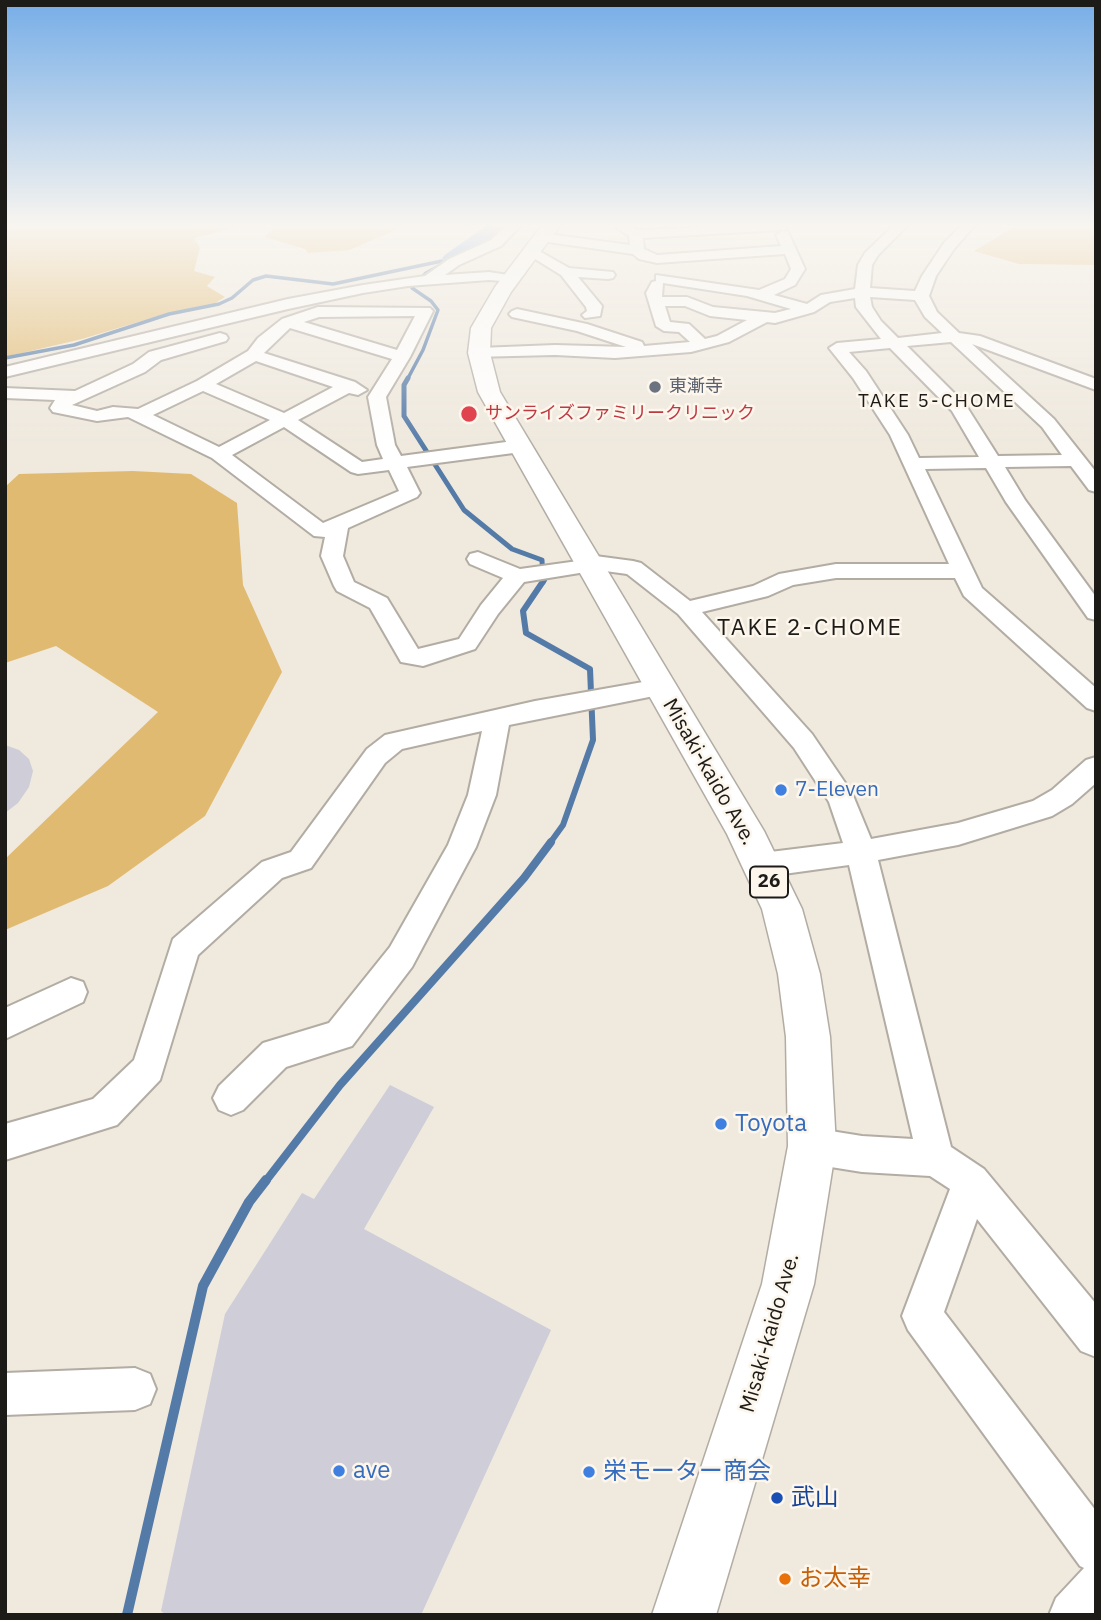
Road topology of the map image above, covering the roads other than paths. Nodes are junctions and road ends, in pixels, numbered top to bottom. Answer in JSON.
{"nodes":[{"id":1,"x":312,"y":300,"type":"edge"},
{"id":2,"x":499,"y":300,"type":"edge"},
{"id":3,"x":573,"y":300,"type":"edge"},
{"id":4,"x":589,"y":300,"type":"edge"},
{"id":5,"x":777,"y":300,"type":"edge"},
{"id":6,"x":824,"y":300,"type":"edge"},
{"id":7,"x":863,"y":300,"type":"edge"},
{"id":8,"x":923,"y":300,"type":"edge"},
{"id":9,"x":656,"y":301,"type":"joint"},
{"id":10,"x":809,"y":309,"type":"junction"},
{"id":11,"x":590,"y":315,"type":"dead end"},
{"id":12,"x":762,"y":318,"type":"junction"},
{"id":13,"x":288,"y":322,"type":"junction"},
{"id":14,"x":956,"y":337,"type":"junction"},
{"id":15,"x":220,"y":338,"type":"dead end"},
{"id":16,"x":897,"y":344,"type":"junction"},
{"id":17,"x":702,"y":345,"type":"junction"},
{"id":18,"x":186,"y":347,"type":"junction"},
{"id":19,"x":654,"y":351,"type":"junction"},
{"id":20,"x":479,"y":353,"type":"junction"},
{"id":21,"x":251,"y":356,"type":"junction"},
{"id":22,"x":402,"y":357,"type":"junction"},
{"id":23,"x":5,"y":372,"type":"edge"},
{"id":24,"x":202,"y":385,"type":"junction"},
{"id":25,"x":1096,"y":385,"type":"edge"},
{"id":26,"x":349,"y":386,"type":"junction"},
{"id":27,"x":5,"y":393,"type":"edge"},
{"id":28,"x":76,"y":396,"type":"junction"},
{"id":29,"x":377,"y":397,"type":"junction"},
{"id":30,"x":139,"y":415,"type":"junction"},
{"id":31,"x":287,"y":421,"type":"junction"},
{"id":32,"x":522,"y":446,"type":"junction"},
{"id":33,"x":219,"y":454,"type":"junction"},
{"id":34,"x":1076,"y":460,"type":"junction"},
{"id":35,"x":394,"y":461,"type":"junction"},
{"id":36,"x":990,"y":461,"type":"junction"},
{"id":37,"x":911,"y":464,"type":"junction"},
{"id":38,"x":1096,"y":486,"type":"edge"},
{"id":39,"x":338,"y":527,"type":"junction"},
{"id":40,"x":478,"y":559,"type":"dead end"},
{"id":41,"x":589,"y":564,"type":"junction"},
{"id":42,"x":963,"y":571,"type":"junction"},
{"id":43,"x":517,"y":576,"type":"junction"},
{"id":44,"x":686,"y":609,"type":"junction"},
{"id":45,"x":1096,"y":613,"type":"edge"},
{"id":46,"x":660,"y":687,"type":"junction"},
{"id":47,"x":1096,"y":702,"type":"edge"},
{"id":48,"x":497,"y":719,"type":"junction"},
{"id":49,"x":1096,"y":767,"type":"edge"},
{"id":50,"x":862,"y":852,"type":"junction"},
{"id":51,"x":762,"y":865,"type":"junction"},
{"id":52,"x":71,"y":992,"type":"dead end"},
{"id":53,"x":5,"y":1024,"type":"edge"},
{"id":54,"x":231,"y":1098,"type":"dead end"},
{"id":55,"x":5,"y":1142,"type":"edge"},
{"id":56,"x":812,"y":1146,"type":"junction"},
{"id":57,"x":936,"y":1158,"type":"junction"},
{"id":58,"x":971,"y":1182,"type":"junction"},
{"id":59,"x":1096,"y":1336,"type":"edge"},
{"id":60,"x":135,"y":1389,"type":"dead end"},
{"id":61,"x":5,"y":1394,"type":"edge"},
{"id":62,"x":1096,"y":1550,"type":"edge"},
{"id":63,"x":1096,"y":1587,"type":"edge"},
{"id":64,"x":699,"y":1608,"type":"edge"},
{"id":65,"x":1073,"y":1615,"type":"edge"}],
"edges":[{"from":1,"to":23,"type":"street"},
{"from":2,"to":20,"type":"main road","name":"Misaki-kaido Ave.","number":"26"},
{"from":3,"to":19,"type":"street"},
{"from":4,"to":11,"type":"street"},
{"from":5,"to":10,"type":"street"},
{"from":6,"to":10,"type":"street"},
{"from":7,"to":16,"type":"street"},
{"from":8,"to":14,"type":"street"},
{"from":9,"to":12,"type":"street"},
{"from":9,"to":17,"type":"street"},
{"from":10,"to":12,"type":"street"},
{"from":12,"to":17,"type":"street"},
{"from":13,"to":21,"type":"street"},
{"from":13,"to":22,"type":"street"},
{"from":13,"to":22,"type":"street"},
{"from":14,"to":16,"type":"street"},
{"from":14,"to":25,"type":"street"},
{"from":14,"to":34,"type":"street"},
{"from":15,"to":18,"type":"street"},
{"from":16,"to":36,"type":"street"},
{"from":16,"to":37,"type":"street"},
{"from":17,"to":19,"type":"street"},
{"from":18,"to":21,"type":"street"},
{"from":18,"to":28,"type":"street"},
{"from":19,"to":20,"type":"street"},
{"from":20,"to":32,"type":"main road","name":"Misaki-kaido Ave.","number":"26"},
{"from":21,"to":24,"type":"street"},
{"from":21,"to":26,"type":"street"},
{"from":22,"to":29,"type":"street"},
{"from":24,"to":30,"type":"street"},
{"from":24,"to":31,"type":"street"},
{"from":26,"to":29,"type":"street"},
{"from":26,"to":31,"type":"street"},
{"from":27,"to":28,"type":"street"},
{"from":28,"to":30,"type":"street"},
{"from":29,"to":35,"type":"street"},
{"from":30,"to":33,"type":"street"},
{"from":31,"to":33,"type":"street"},
{"from":31,"to":35,"type":"street"},
{"from":32,"to":35,"type":"street"},
{"from":32,"to":41,"type":"main road","name":"Misaki-kaido Ave.","number":"26"},
{"from":33,"to":39,"type":"street"},
{"from":34,"to":36,"type":"street"},
{"from":34,"to":38,"type":"street"},
{"from":35,"to":39,"type":"street"},
{"from":36,"to":37,"type":"street"},
{"from":36,"to":45,"type":"street"},
{"from":37,"to":42,"type":"street"},
{"from":39,"to":43,"type":"street"},
{"from":40,"to":43,"type":"street"},
{"from":41,"to":43,"type":"street"},
{"from":41,"to":44,"type":"street"},
{"from":41,"to":46,"type":"main road","name":"Misaki-kaido Ave.","number":"26"},
{"from":42,"to":44,"type":"street"},
{"from":42,"to":47,"type":"street"},
{"from":44,"to":50,"type":"street"},
{"from":46,"to":48,"type":"street"},
{"from":46,"to":51,"type":"main road","name":"Misaki-kaido Ave.","number":"26"},
{"from":48,"to":54,"type":"street"},
{"from":48,"to":55,"type":"street"},
{"from":49,"to":50,"type":"street"},
{"from":50,"to":51,"type":"street"},
{"from":50,"to":57,"type":"street"},
{"from":51,"to":56,"type":"main road","name":"Misaki-kaido Ave.","number":"26"},
{"from":52,"to":53,"type":"street"},
{"from":56,"to":57,"type":"street"},
{"from":56,"to":64,"type":"main road","name":"Misaki-kaido Ave.","number":"26"},
{"from":57,"to":58,"type":"street"},
{"from":58,"to":59,"type":"street"},
{"from":58,"to":62,"type":"street"},
{"from":60,"to":61,"type":"street"},
{"from":63,"to":65,"type":"street"}]}
